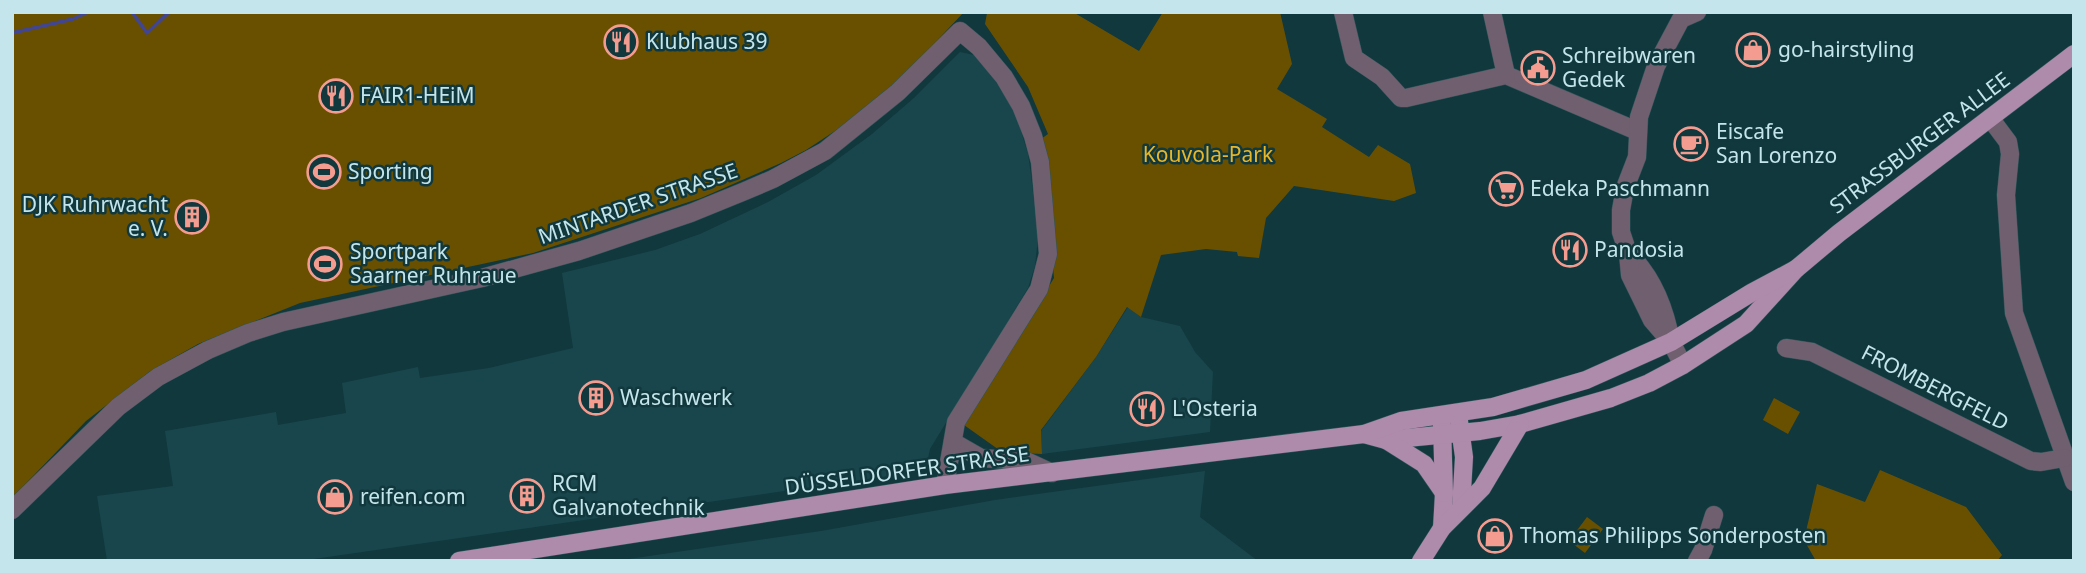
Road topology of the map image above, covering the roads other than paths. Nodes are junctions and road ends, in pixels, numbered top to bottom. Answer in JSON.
{"nodes":[{"id":1,"x":1343,"y":12,"type":"edge"},
{"id":2,"x":1492,"y":12,"type":"edge"},
{"id":3,"x":1697,"y":12,"type":"edge"},
{"id":4,"x":2074,"y":54,"type":"edge"},
{"id":5,"x":1506,"y":75,"type":"junction"},
{"id":6,"x":1990,"y":118,"type":"junction"},
{"id":7,"x":1637,"y":131,"type":"junction"},
{"id":8,"x":1796,"y":269,"type":"junction"},
{"id":9,"x":1671,"y":342,"type":"junction"},
{"id":10,"x":1786,"y":348,"type":"dead end"},
{"id":11,"x":1682,"y":365,"type":"junction"},
{"id":12,"x":1450,"y":414,"type":"junction"},
{"id":13,"x":1520,"y":424,"type":"junction"},
{"id":14,"x":1461,"y":433,"type":"junction"},
{"id":15,"x":1364,"y":434,"type":"junction"},
{"id":16,"x":1442,"y":435,"type":"junction"},
{"id":17,"x":1386,"y":440,"type":"junction"},
{"id":18,"x":953,"y":442,"type":"junction"},
{"id":19,"x":2064,"y":458,"type":"junction"},
{"id":20,"x":1052,"y":473,"type":"junction"},
{"id":21,"x":2074,"y":482,"type":"edge"},
{"id":22,"x":945,"y":485,"type":"junction"},
{"id":23,"x":1444,"y":492,"type":"junction"},
{"id":24,"x":1461,"y":508,"type":"junction"},
{"id":25,"x":12,"y":510,"type":"edge"},
{"id":26,"x":1714,"y":515,"type":"dead end"},
{"id":27,"x":1442,"y":528,"type":"junction"},
{"id":28,"x":458,"y":561,"type":"edge"},
{"id":29,"x":1421,"y":561,"type":"edge"},
{"id":30,"x":1697,"y":561,"type":"edge"}],
"edges":[{"from":1,"to":5,"type":"street"},
{"from":2,"to":5,"type":"street"},
{"from":3,"to":7,"type":"street"},
{"from":4,"to":6,"type":"main road","name":"STRASSBURGER ALLEE"},
{"from":5,"to":7,"type":"street"},
{"from":6,"to":8,"type":"main road","name":"STRASSBURGER ALLEE"},
{"from":6,"to":19,"type":"street"},
{"from":7,"to":9,"type":"street"},
{"from":8,"to":9,"type":"main road","name":"STRASSBURGER ALLEE"},
{"from":8,"to":11,"type":"main road","name":"STRASSBURGER ALLEE"},
{"from":9,"to":11,"type":"street"},
{"from":9,"to":12,"type":"main road","name":"STRASSBURGER ALLEE"},
{"from":10,"to":19,"type":"street","name":"FROMBERGFELD"},
{"from":11,"to":13,"type":"main road","name":"STRASSBURGER ALLEE"},
{"from":12,"to":14,"type":"main road"},
{"from":12,"to":15,"type":"main road","name":"DÜSSELDORFER STRASSE"},
{"from":12,"to":16,"type":"main road"},
{"from":13,"to":14,"type":"main road","name":"STRASSBURGER ALLEE"},
{"from":13,"to":24,"type":"main road"},
{"from":14,"to":16,"type":"main road","name":"STRASSBURGER ALLEE"},
{"from":14,"to":24,"type":"main road"},
{"from":15,"to":17,"type":"main road","name":"DÜSSELDORFER STRASSE"},
{"from":15,"to":20,"type":"main road","name":"DÜSSELDORFER STRASSE"},
{"from":16,"to":17,"type":"main road","name":"DÜSSELDORFER STRASSE"},
{"from":16,"to":23,"type":"main road"},
{"from":17,"to":23,"type":"main road"},
{"from":18,"to":20,"type":"street"},
{"from":18,"to":22,"type":"street"},
{"from":18,"to":25,"type":"street","name":"MINTARDER STRASSE"},
{"from":19,"to":21,"type":"street"},
{"from":20,"to":22,"type":"main road","name":"DÜSSELDORFER STRASSE"},
{"from":22,"to":28,"type":"main road","name":"DÜSSELDORFER STRASSE"},
{"from":23,"to":27,"type":"main road"},
{"from":24,"to":27,"type":"main road"},
{"from":26,"to":30,"type":"street"},
{"from":27,"to":29,"type":"main road"}]}
